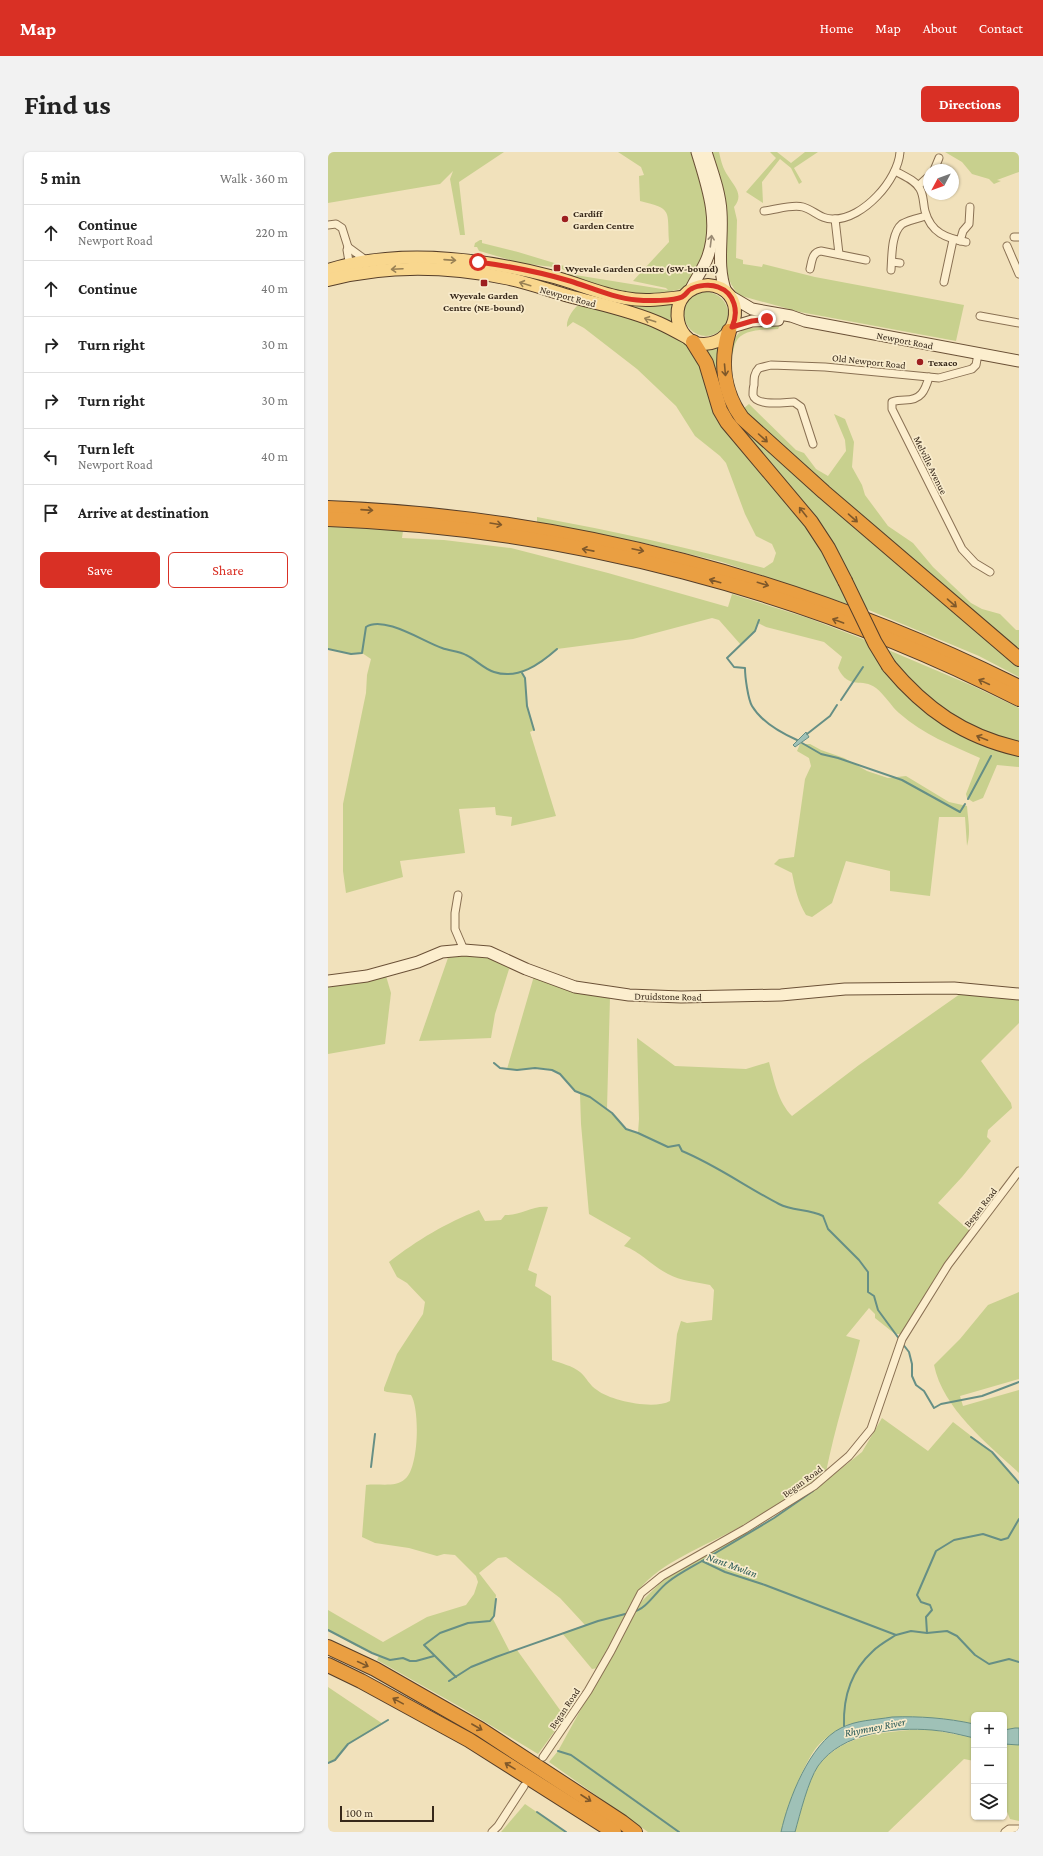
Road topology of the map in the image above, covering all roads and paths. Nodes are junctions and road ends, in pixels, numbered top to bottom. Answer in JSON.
{"nodes":[{"id":1,"x":698,"y":152,"type":"edge"},
{"id":2,"x":706,"y":152,"type":"edge"},
{"id":3,"x":900,"y":152,"type":"edge"},
{"id":4,"x":939,"y":158,"type":"dead end"},
{"id":5,"x":936,"y":164,"type":"edge"},
{"id":6,"x":895,"y":171,"type":"junction"},
{"id":7,"x":923,"y":181,"type":"edge"},
{"id":8,"x":918,"y":186,"type":"junction"},
{"id":9,"x":970,"y":207,"type":"dead end"},
{"id":10,"x":764,"y":211,"type":"dead end"},
{"id":11,"x":926,"y":216,"type":"junction"},
{"id":12,"x":835,"y":219,"type":"junction"},
{"id":13,"x":328,"y":226,"type":"edge"},
{"id":14,"x":960,"y":241,"type":"junction"},
{"id":15,"x":1007,"y":246,"type":"dead end"},
{"id":16,"x":348,"y":247,"type":"junction"},
{"id":17,"x":839,"y":254,"type":"junction"},
{"id":18,"x":866,"y":260,"type":"dead end"},
{"id":19,"x":367,"y":262,"type":"junction"},
{"id":20,"x":892,"y":262,"type":"junction"},
{"id":21,"x":900,"y":263,"type":"dead end"},
{"id":22,"x":810,"y":269,"type":"dead end"},
{"id":23,"x":328,"y":270,"type":"edge"},
{"id":24,"x":350,"y":270,"type":"junction"},
{"id":25,"x":891,"y":270,"type":"dead end"},
{"id":26,"x":1019,"y":274,"type":"edge"},
{"id":27,"x":328,"y":280,"type":"edge"},
{"id":28,"x":944,"y":282,"type":"dead end"},
{"id":29,"x":686,"y":293,"type":"junction"},
{"id":30,"x":728,"y":294,"type":"junction"},
{"id":31,"x":980,"y":316,"type":"dead end"},
{"id":32,"x":805,"y":321,"type":"junction"},
{"id":33,"x":1019,"y":323,"type":"edge"},
{"id":34,"x":731,"y":329,"type":"junction"},
{"id":35,"x":689,"y":339,"type":"junction"},
{"id":36,"x":978,"y":354,"type":"junction"},
{"id":37,"x":1019,"y":355,"type":"edge"},
{"id":38,"x":1004,"y":359,"type":"junction"},
{"id":39,"x":1019,"y":361,"type":"edge"},
{"id":40,"x":929,"y":378,"type":"junction"},
{"id":41,"x":813,"y":444,"type":"dead end"},
{"id":42,"x":328,"y":508,"type":"edge"},
{"id":43,"x":328,"y":519,"type":"edge"},
{"id":44,"x":990,"y":572,"type":"dead end"},
{"id":45,"x":1019,"y":659,"type":"edge"},
{"id":46,"x":1019,"y":687,"type":"edge"},
{"id":47,"x":1019,"y":699,"type":"edge"},
{"id":48,"x":1019,"y":749,"type":"edge"},
{"id":49,"x":458,"y":895,"type":"dead end"},
{"id":50,"x":464,"y":950,"type":"junction"},
{"id":51,"x":328,"y":981,"type":"edge"},
{"id":52,"x":1019,"y":994,"type":"edge"},
{"id":53,"x":1019,"y":1171,"type":"edge"},
{"id":54,"x":328,"y":1647,"type":"edge"},
{"id":55,"x":328,"y":1665,"type":"edge"},
{"id":56,"x":543,"y":1757,"type":"dead end"},
{"id":57,"x":524,"y":1786,"type":"dead end"},
{"id":58,"x":1019,"y":1829,"type":"edge"},
{"id":59,"x":492,"y":1832,"type":"edge"},
{"id":60,"x":614,"y":1832,"type":"edge"},
{"id":61,"x":635,"y":1832,"type":"edge"},
{"id":62,"x":1005,"y":1832,"type":"edge"}],
"edges":[{"from":29,"to":1,"type":"street","one_way":true},
{"from":2,"to":30,"type":"street"},
{"from":3,"to":6,"type":"street"},
{"from":4,"to":5,"type":"street"},
{"from":6,"to":8,"type":"street"},
{"from":6,"to":12,"type":"street"},
{"from":7,"to":8,"type":"street"},
{"from":8,"to":11,"type":"street"},
{"from":9,"to":14,"type":"street"},
{"from":10,"to":12,"type":"street"},
{"from":11,"to":14,"type":"street"},
{"from":11,"to":20,"type":"street"},
{"from":12,"to":17,"type":"street"},
{"from":13,"to":16,"type":"street"},
{"from":14,"to":28,"type":"street"},
{"from":15,"to":26,"type":"street"},
{"from":16,"to":19,"type":"street"},
{"from":16,"to":24,"type":"street"},
{"from":17,"to":18,"type":"street"},
{"from":17,"to":22,"type":"street"},
{"from":19,"to":24,"type":"main road","name":"Newport Road"},
{"from":19,"to":29,"type":"main road","name":"Newport Road","one_way":true},
{"from":20,"to":21,"type":"street"},
{"from":20,"to":25,"type":"street"},
{"from":23,"to":24,"type":"main road","name":"Newport Road"},
{"from":24,"to":27,"type":"main road","name":"Newport Road"},
{"from":35,"to":24,"type":"main road","name":"Newport Road","one_way":true},
{"from":29,"to":30,"type":"main road"},
{"from":29,"to":35,"type":"main road"},
{"from":30,"to":32,"type":"street","name":"Newport Road"},
{"from":30,"to":34,"type":"main road"},
{"from":31,"to":33,"type":"street"},
{"from":32,"to":34,"type":"street","name":"Newport Road"},
{"from":32,"to":36,"type":"street","name":"Newport Road"},
{"from":34,"to":35,"type":"main road"},
{"from":34,"to":45,"type":"highway","one_way":true},
{"from":48,"to":35,"type":"highway","one_way":true,"bridge":true},
{"from":36,"to":38,"type":"street","name":"Newport Road"},
{"from":36,"to":40,"type":"street","name":"Old Newport Road"},
{"from":37,"to":38,"type":"street","name":"Newport Road"},
{"from":38,"to":39,"type":"street","name":"Newport Road"},
{"from":40,"to":41,"type":"street","name":"Old Newport Road"},
{"from":40,"to":44,"type":"street","name":"Melville Avenue"},
{"from":42,"to":46,"type":"highway","one_way":true},
{"from":47,"to":43,"type":"highway","one_way":true},
{"from":49,"to":50,"type":"street"},
{"from":50,"to":51,"type":"street","name":"Druidstone Road"},
{"from":50,"to":52,"type":"street","name":"Druidstone Road"},
{"from":53,"to":56,"type":"street","name":"Began Road"},
{"from":54,"to":61,"type":"highway","one_way":true},
{"from":60,"to":55,"type":"highway","one_way":true},
{"from":57,"to":59,"type":"street"},
{"from":58,"to":62,"type":"street"}]}
